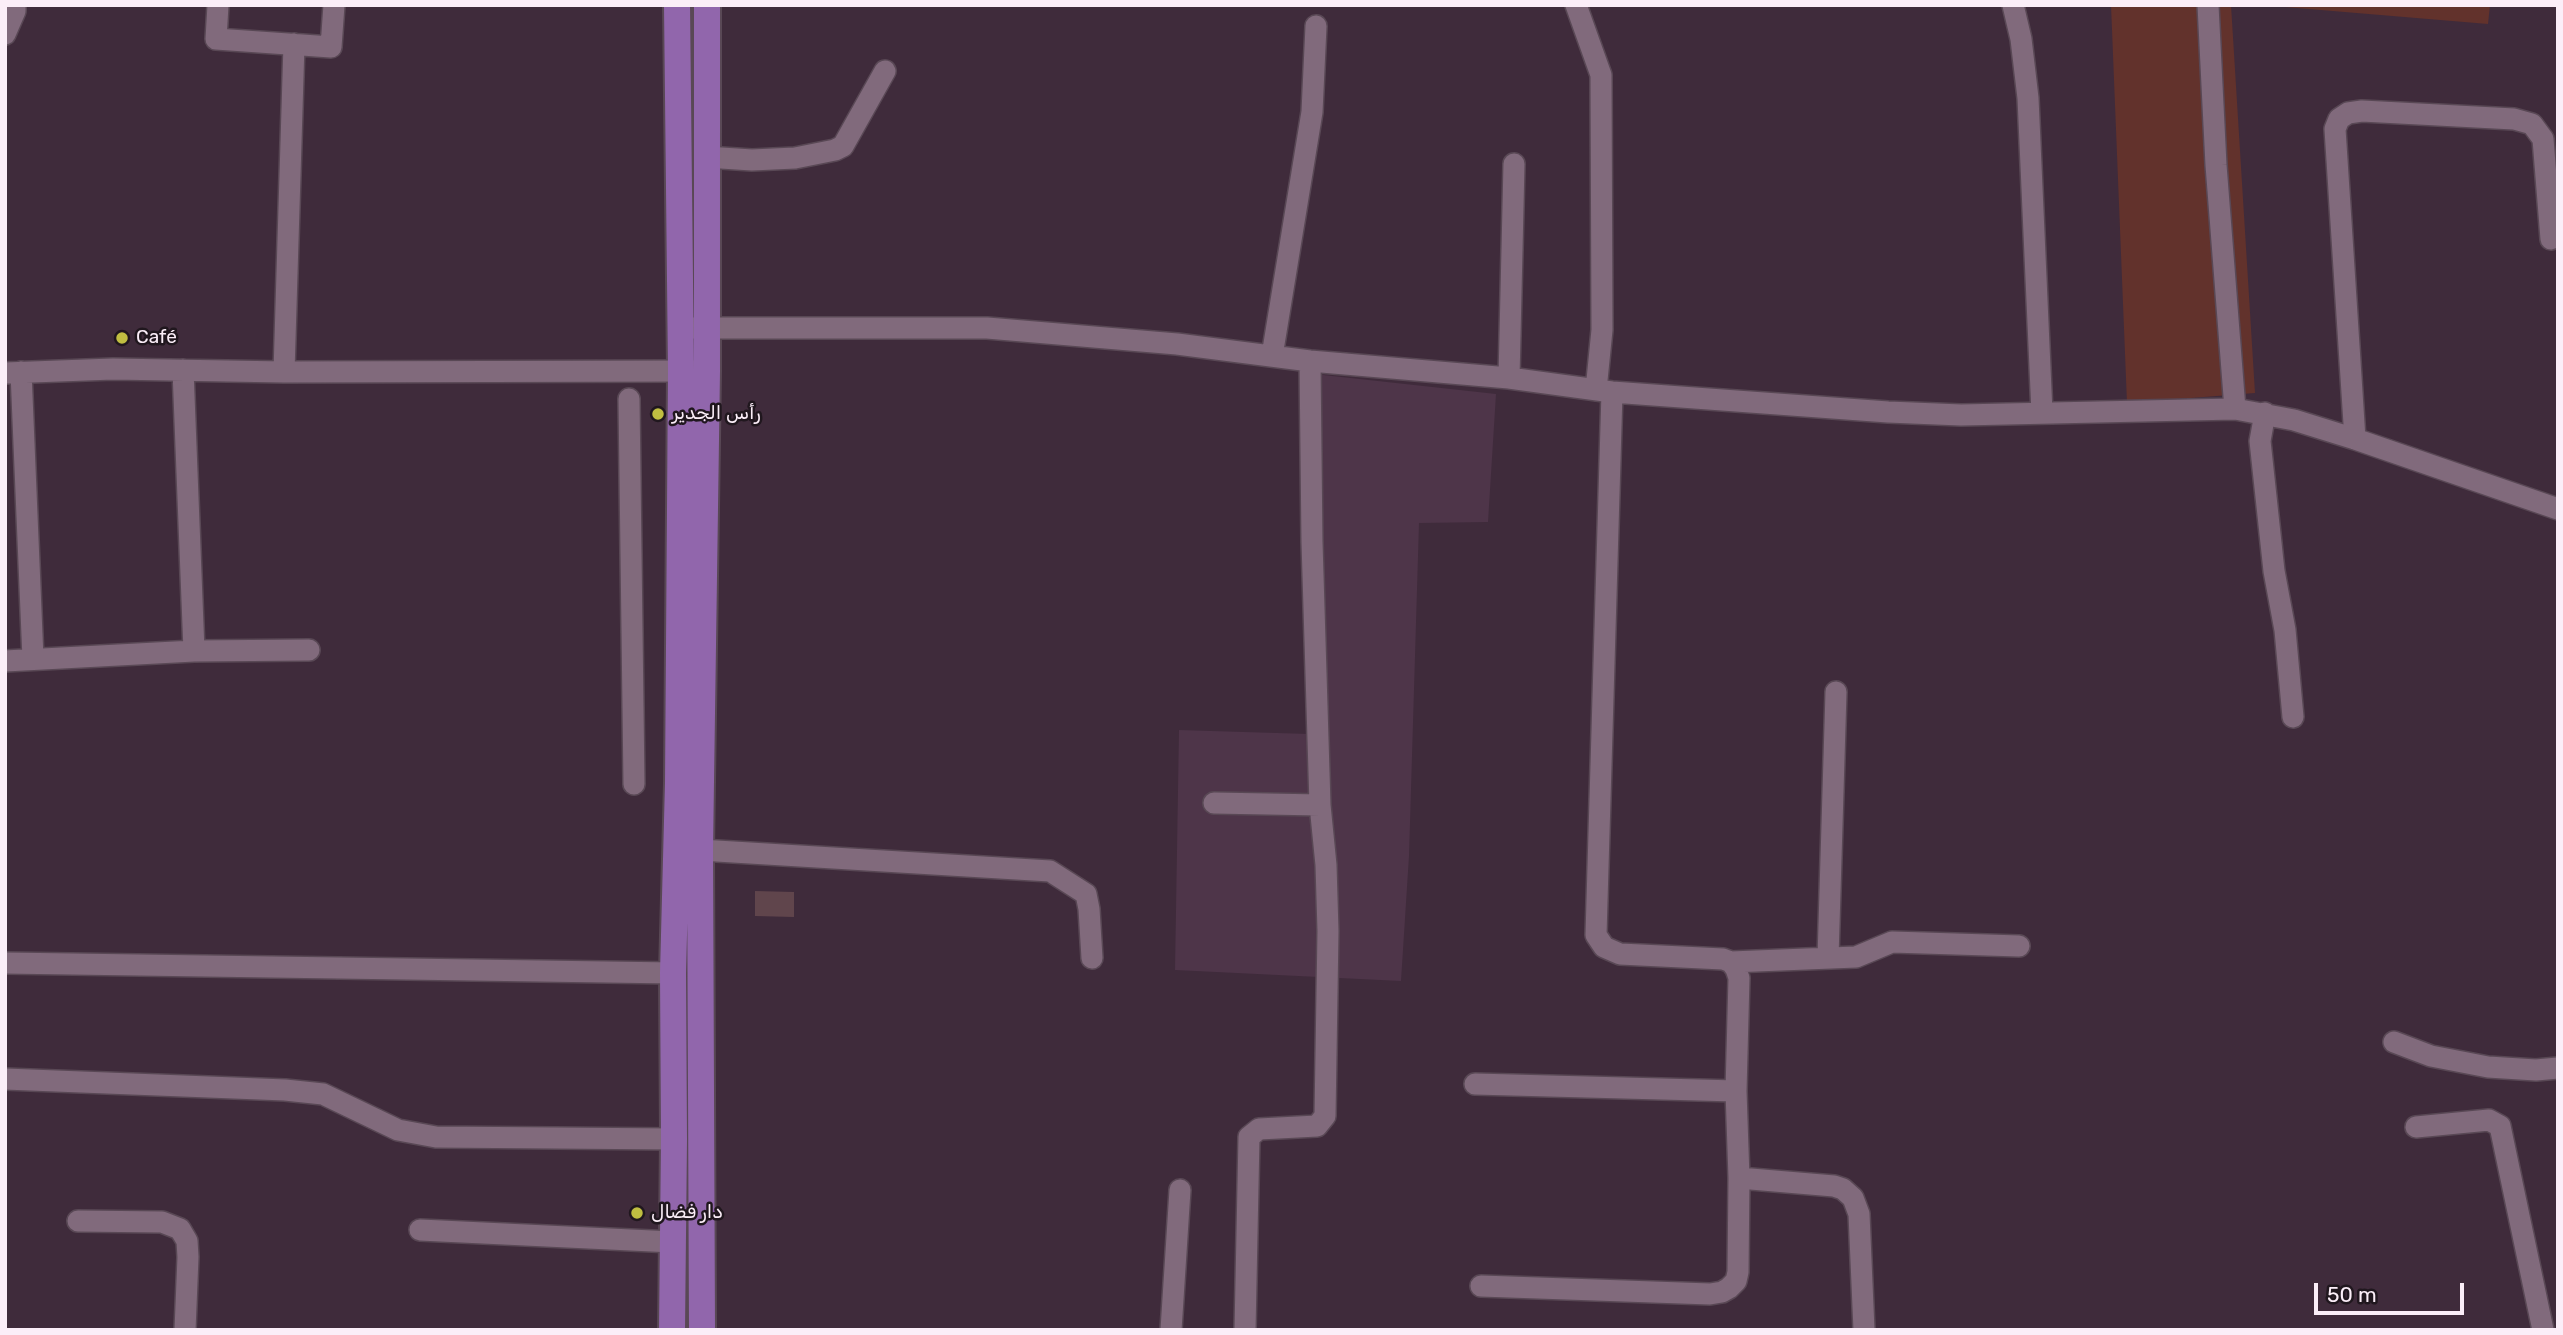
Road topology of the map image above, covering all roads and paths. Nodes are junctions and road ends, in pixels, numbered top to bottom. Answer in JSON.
{"nodes":[{"id":1,"x":15,"y":5,"type":"edge"},
{"id":2,"x":218,"y":5,"type":"edge"},
{"id":3,"x":334,"y":5,"type":"edge"},
{"id":4,"x":677,"y":5,"type":"edge"},
{"id":5,"x":706,"y":5,"type":"edge"},
{"id":6,"x":1576,"y":5,"type":"edge"},
{"id":7,"x":2013,"y":5,"type":"edge"},
{"id":8,"x":2208,"y":5,"type":"edge"},
{"id":9,"x":1316,"y":26,"type":"dead end"},
{"id":10,"x":5,"y":34,"type":"edge"},
{"id":11,"x":294,"y":44,"type":"junction"},
{"id":12,"x":885,"y":71,"type":"dead end"},
{"id":13,"x":706,"y":157,"type":"junction"},
{"id":14,"x":1514,"y":164,"type":"dead end"},
{"id":15,"x":2551,"y":239,"type":"dead end"},
{"id":16,"x":693,"y":328,"type":"junction"},
{"id":17,"x":1272,"y":356,"type":"junction"},
{"id":18,"x":1310,"y":361,"type":"junction"},
{"id":19,"x":183,"y":370,"type":"junction"},
{"id":20,"x":681,"y":371,"type":"junction"},
{"id":21,"x":707,"y":371,"type":"junction"},
{"id":22,"x":284,"y":372,"type":"junction"},
{"id":23,"x":13,"y":373,"type":"edge"},
{"id":24,"x":1509,"y":378,"type":"junction"},
{"id":25,"x":1604,"y":391,"type":"junction"},
{"id":26,"x":629,"y":398,"type":"dead end"},
{"id":27,"x":2235,"y":409,"type":"junction"},
{"id":28,"x":2042,"y":413,"type":"junction"},
{"id":29,"x":2265,"y":413,"type":"junction"},
{"id":30,"x":2355,"y":439,"type":"junction"},
{"id":31,"x":2558,"y":509,"type":"edge"},
{"id":32,"x":309,"y":650,"type":"dead end"},
{"id":33,"x":194,"y":651,"type":"junction"},
{"id":34,"x":33,"y":659,"type":"junction"},
{"id":35,"x":5,"y":661,"type":"edge"},
{"id":36,"x":1836,"y":692,"type":"dead end"},
{"id":37,"x":2293,"y":717,"type":"dead end"},
{"id":38,"x":634,"y":784,"type":"dead end"},
{"id":39,"x":1214,"y":803,"type":"dead end"},
{"id":40,"x":1320,"y":805,"type":"junction"},
{"id":41,"x":700,"y":850,"type":"junction"},
{"id":42,"x":2019,"y":946,"type":"dead end"},
{"id":43,"x":1092,"y":958,"type":"dead end"},
{"id":44,"x":1828,"y":958,"type":"junction"},
{"id":45,"x":1731,"y":962,"type":"junction"},
{"id":46,"x":5,"y":963,"type":"edge"},
{"id":47,"x":673,"y":973,"type":"junction"},
{"id":48,"x":2394,"y":1042,"type":"dead end"},
{"id":49,"x":2558,"y":1068,"type":"edge"},
{"id":50,"x":5,"y":1079,"type":"edge"},
{"id":51,"x":1475,"y":1084,"type":"dead end"},
{"id":52,"x":1736,"y":1091,"type":"junction"},
{"id":53,"x":2416,"y":1127,"type":"dead end"},
{"id":54,"x":674,"y":1139,"type":"junction"},
{"id":55,"x":1739,"y":1178,"type":"junction"},
{"id":56,"x":1180,"y":1190,"type":"dead end"},
{"id":57,"x":78,"y":1221,"type":"dead end"},
{"id":58,"x":420,"y":1230,"type":"dead end"},
{"id":59,"x":673,"y":1242,"type":"junction"},
{"id":60,"x":1481,"y":1286,"type":"dead end"},
{"id":61,"x":185,"y":1330,"type":"edge"},
{"id":62,"x":671,"y":1330,"type":"edge"},
{"id":63,"x":702,"y":1330,"type":"edge"},
{"id":64,"x":1171,"y":1330,"type":"edge"},
{"id":65,"x":1245,"y":1330,"type":"edge"},
{"id":66,"x":1864,"y":1330,"type":"edge"},
{"id":67,"x":2543,"y":1330,"type":"edge"}],
"edges":[{"from":1,"to":10,"type":"street"},
{"from":2,"to":11,"type":"street"},
{"from":3,"to":11,"type":"street"},
{"from":4,"to":16,"type":"main road"},
{"from":5,"to":13,"type":"main road"},
{"from":6,"to":25,"type":"street"},
{"from":7,"to":28,"type":"street"},
{"from":8,"to":27,"type":"street"},
{"from":9,"to":17,"type":"street"},
{"from":11,"to":22,"type":"street"},
{"from":12,"to":13,"type":"street"},
{"from":13,"to":16,"type":"main road"},
{"from":14,"to":24,"type":"street"},
{"from":15,"to":30,"type":"street"},
{"from":16,"to":17,"type":"street"},
{"from":16,"to":20,"type":"main road"},
{"from":16,"to":21,"type":"main road"},
{"from":17,"to":18,"type":"street"},
{"from":18,"to":24,"type":"street"},
{"from":18,"to":40,"type":"street"},
{"from":19,"to":22,"type":"street"},
{"from":19,"to":23,"type":"street"},
{"from":19,"to":33,"type":"street"},
{"from":20,"to":21,"type":"street"},
{"from":20,"to":22,"type":"street"},
{"from":20,"to":47,"type":"main road"},
{"from":21,"to":41,"type":"main road"},
{"from":23,"to":34,"type":"street"},
{"from":24,"to":25,"type":"street"},
{"from":25,"to":28,"type":"street"},
{"from":25,"to":45,"type":"street"},
{"from":26,"to":38,"type":"street"},
{"from":27,"to":28,"type":"street"},
{"from":27,"to":29,"type":"street"},
{"from":29,"to":30,"type":"street"},
{"from":29,"to":37,"type":"street"},
{"from":30,"to":31,"type":"street"},
{"from":32,"to":33,"type":"street"},
{"from":33,"to":34,"type":"street"},
{"from":34,"to":35,"type":"street"},
{"from":36,"to":44,"type":"street"},
{"from":39,"to":40,"type":"street"},
{"from":40,"to":65,"type":"street"},
{"from":41,"to":43,"type":"street"},
{"from":41,"to":63,"type":"main road"},
{"from":42,"to":44,"type":"street"},
{"from":44,"to":45,"type":"street"},
{"from":45,"to":52,"type":"street"},
{"from":46,"to":47,"type":"street"},
{"from":47,"to":54,"type":"main road"},
{"from":48,"to":49,"type":"street"},
{"from":50,"to":54,"type":"street"},
{"from":51,"to":52,"type":"street"},
{"from":52,"to":55,"type":"street"},
{"from":53,"to":67,"type":"street"},
{"from":54,"to":59,"type":"main road"},
{"from":55,"to":60,"type":"street"},
{"from":55,"to":66,"type":"street"},
{"from":56,"to":64,"type":"street"},
{"from":57,"to":61,"type":"street"},
{"from":58,"to":59,"type":"street"},
{"from":59,"to":62,"type":"main road"}]}
